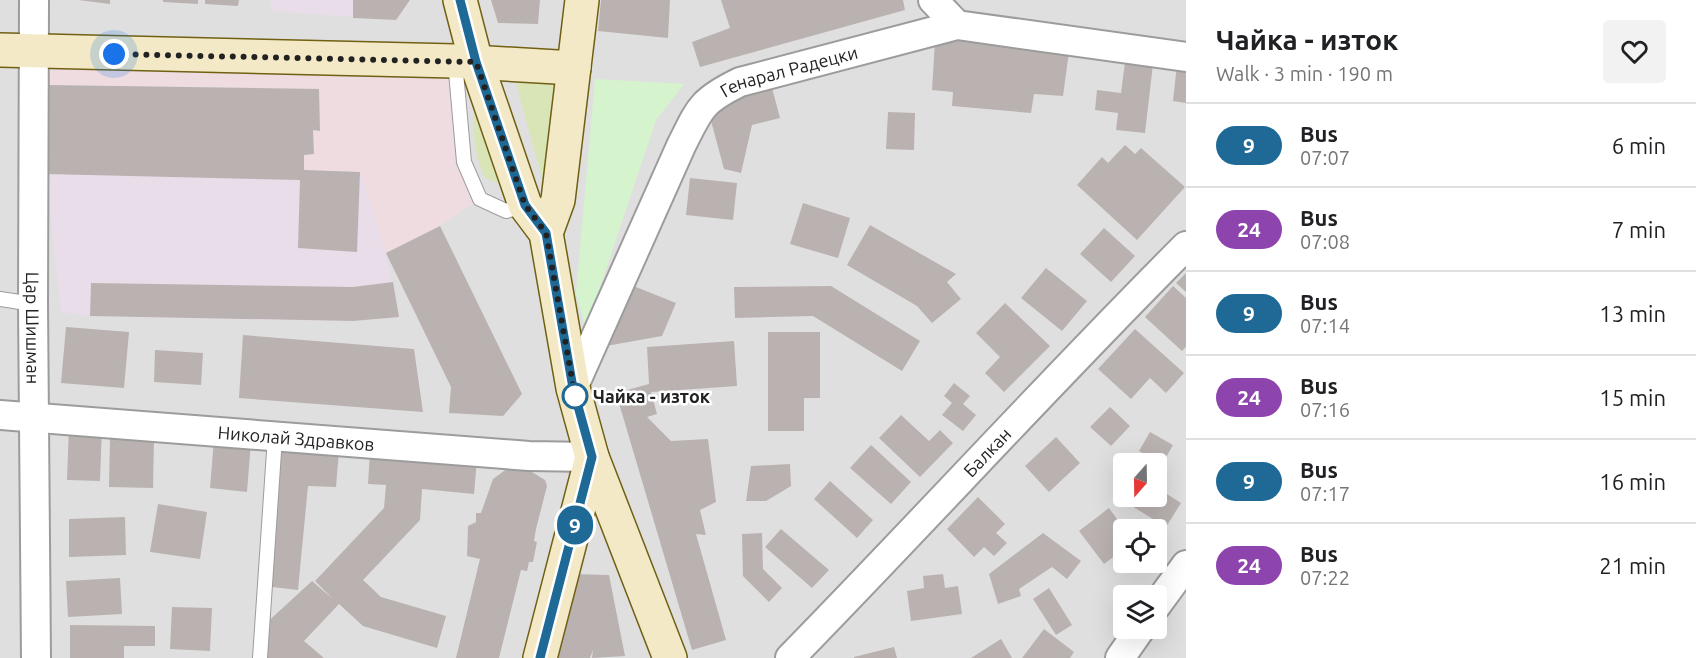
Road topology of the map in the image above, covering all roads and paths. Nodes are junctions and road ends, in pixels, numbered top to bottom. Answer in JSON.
{"nodes":[{"id":1,"x":34,"y":0,"type":"edge"},
{"id":2,"x":460,"y":0,"type":"edge"},
{"id":3,"x":582,"y":0,"type":"edge"},
{"id":4,"x":933,"y":0,"type":"edge"},
{"id":5,"x":957,"y":25,"type":"junction"},
{"id":6,"x":0,"y":50,"type":"edge"},
{"id":7,"x":34,"y":52,"type":"junction"},
{"id":8,"x":1186,"y":57,"type":"edge"},
{"id":9,"x":466,"y":62,"type":"junction"},
{"id":10,"x":573,"y":68,"type":"junction"},
{"id":11,"x":525,"y":205,"type":"junction"},
{"id":12,"x":546,"y":233,"type":"junction"},
{"id":13,"x":1186,"y":246,"type":"edge"},
{"id":14,"x":0,"y":299,"type":"edge"},
{"id":15,"x":33,"y":304,"type":"junction"},
{"id":16,"x":573,"y":388,"type":"junction"},
{"id":17,"x":0,"y":415,"type":"edge"},
{"id":18,"x":34,"y":418,"type":"junction"},
{"id":19,"x":275,"y":437,"type":"junction"},
{"id":20,"x":592,"y":457,"type":"junction"},
{"id":21,"x":1186,"y":565,"type":"edge"},
{"id":22,"x":1167,"y":591,"type":"edge"},
{"id":23,"x":1133,"y":639,"type":"edge"},
{"id":24,"x":36,"y":658,"type":"edge"},
{"id":25,"x":260,"y":658,"type":"edge"},
{"id":26,"x":540,"y":658,"type":"edge"},
{"id":27,"x":670,"y":658,"type":"edge"},
{"id":28,"x":790,"y":658,"type":"edge"},
{"id":29,"x":1120,"y":658,"type":"edge"}],
"edges":[{"from":1,"to":7,"type":"street","name":"Цар Шишман"},
{"from":2,"to":9,"type":"main road"},
{"from":3,"to":10,"type":"main road"},
{"from":4,"to":5,"type":"street"},
{"from":5,"to":8,"type":"street","name":"Генарал Радецки"},
{"from":5,"to":16,"type":"street","name":"Генарал Радецки"},
{"from":6,"to":7,"type":"main road"},
{"from":7,"to":9,"type":"main road"},
{"from":7,"to":15,"type":"street","name":"Цар Шишман"},
{"from":9,"to":10,"type":"main road"},
{"from":9,"to":11,"type":"main road"},
{"from":9,"to":11,"type":"lane"},
{"from":10,"to":12,"type":"main road"},
{"from":11,"to":12,"type":"main road"},
{"from":12,"to":16,"type":"main road"},
{"from":13,"to":28,"type":"street","name":"Балкан"},
{"from":14,"to":15,"type":"lane"},
{"from":15,"to":18,"type":"street","name":"Цар Шишман"},
{"from":16,"to":20,"type":"main road"},
{"from":17,"to":18,"type":"street","name":"Николай Здравков"},
{"from":18,"to":19,"type":"street","name":"Николай Здравков"},
{"from":18,"to":24,"type":"street","name":"Цар Шишман"},
{"from":19,"to":20,"type":"street","name":"Николай Здравков"},
{"from":19,"to":25,"type":"lane"},
{"from":20,"to":26,"type":"main road"},
{"from":20,"to":27,"type":"main road"},
{"from":21,"to":22,"type":"street"},
{"from":23,"to":29,"type":"street"}]}
